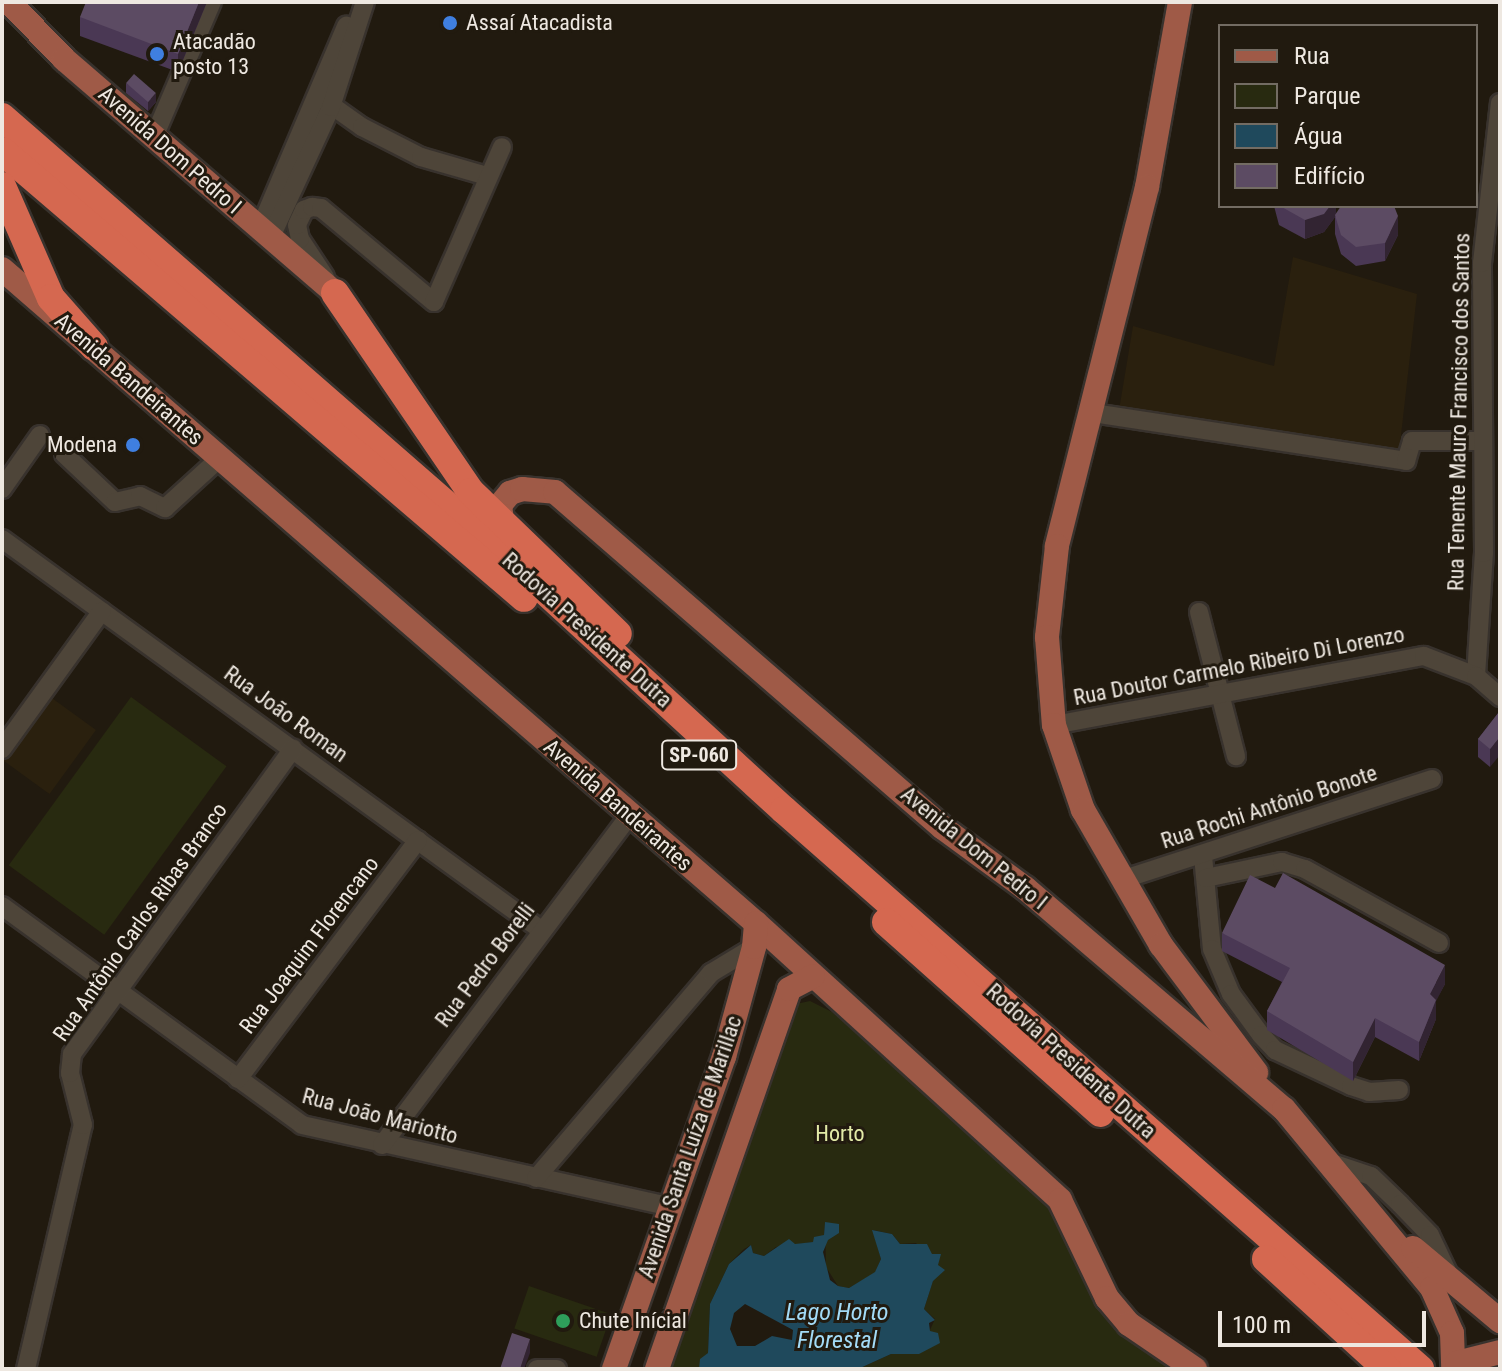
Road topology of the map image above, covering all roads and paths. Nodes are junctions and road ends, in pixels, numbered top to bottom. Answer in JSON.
{"nodes":[{"id":1,"x":9,"y":2,"type":"edge"},
{"id":2,"x":212,"y":2,"type":"edge"},
{"id":3,"x":358,"y":2,"type":"edge"},
{"id":4,"x":365,"y":2,"type":"edge"},
{"id":5,"x":1180,"y":2,"type":"edge"},
{"id":6,"x":325,"y":100,"type":"junction"},
{"id":7,"x":1500,"y":103,"type":"edge"},
{"id":8,"x":2,"y":117,"type":"edge"},
{"id":9,"x":154,"y":137,"type":"junction"},
{"id":10,"x":502,"y":147,"type":"dead end"},
{"id":11,"x":2,"y":151,"type":"edge"},
{"id":12,"x":487,"y":176,"type":"junction"},
{"id":13,"x":2,"y":186,"type":"edge"},
{"id":14,"x":265,"y":232,"type":"junction"},
{"id":15,"x":2,"y":269,"type":"edge"},
{"id":16,"x":335,"y":293,"type":"junction"},
{"id":17,"x":94,"y":347,"type":"junction"},
{"id":18,"x":1093,"y":413,"type":"junction"},
{"id":19,"x":40,"y":435,"type":"dead end"},
{"id":20,"x":1483,"y":441,"type":"junction"},
{"id":21,"x":64,"y":454,"type":"dead end"},
{"id":22,"x":220,"y":458,"type":"junction"},
{"id":23,"x":2,"y":489,"type":"edge"},
{"id":24,"x":503,"y":527,"type":"junction"},
{"id":25,"x":1500,"y":528,"type":"edge"},
{"id":26,"x":2,"y":539,"type":"edge"},
{"id":27,"x":1484,"y":553,"type":"junction"},
{"id":28,"x":102,"y":611,"type":"junction"},
{"id":29,"x":1199,"y":612,"type":"dead end"},
{"id":30,"x":1476,"y":676,"type":"junction"},
{"id":31,"x":1219,"y":695,"type":"junction"},
{"id":32,"x":1500,"y":697,"type":"edge"},
{"id":33,"x":1054,"y":725,"type":"junction"},
{"id":34,"x":2,"y":749,"type":"edge"},
{"id":35,"x":293,"y":749,"type":"junction"},
{"id":36,"x":1236,"y":756,"type":"dead end"},
{"id":37,"x":1432,"y":779,"type":"dead end"},
{"id":38,"x":629,"y":816,"type":"junction"},
{"id":39,"x":418,"y":840,"type":"junction"},
{"id":40,"x":1203,"y":856,"type":"junction"},
{"id":41,"x":851,"y":866,"type":"junction"},
{"id":42,"x":1206,"y":878,"type":"junction"},
{"id":43,"x":1121,"y":880,"type":"junction"},
{"id":44,"x":2,"y":906,"type":"edge"},
{"id":45,"x":756,"y":923,"type":"junction"},
{"id":46,"x":541,"y":930,"type":"junction"},
{"id":47,"x":1439,"y":943,"type":"dead end"},
{"id":48,"x":754,"y":947,"type":"junction"},
{"id":49,"x":813,"y":976,"type":"junction"},
{"id":50,"x":119,"y":991,"type":"junction"},
{"id":51,"x":724,"y":1057,"type":"junction"},
{"id":52,"x":758,"y":1072,"type":"junction"},
{"id":53,"x":238,"y":1079,"type":"junction"},
{"id":54,"x":1399,"y":1090,"type":"dead end"},
{"id":55,"x":1284,"y":1109,"type":"junction"},
{"id":56,"x":382,"y":1145,"type":"junction"},
{"id":57,"x":1332,"y":1163,"type":"junction"},
{"id":58,"x":536,"y":1178,"type":"junction"},
{"id":59,"x":667,"y":1206,"type":"junction"},
{"id":60,"x":1378,"y":1218,"type":"junction"},
{"id":61,"x":1452,"y":1281,"type":"junction"},
{"id":62,"x":1500,"y":1321,"type":"edge"},
{"id":63,"x":1500,"y":1352,"type":"edge"},
{"id":64,"x":1455,"y":1366,"type":"edge"},
{"id":65,"x":26,"y":1369,"type":"edge"},
{"id":66,"x":537,"y":1369,"type":"edge"},
{"id":67,"x":557,"y":1369,"type":"edge"},
{"id":68,"x":614,"y":1369,"type":"edge"},
{"id":69,"x":657,"y":1369,"type":"edge"},
{"id":70,"x":1195,"y":1369,"type":"edge"},
{"id":71,"x":1387,"y":1369,"type":"edge"},
{"id":72,"x":1420,"y":1369,"type":"edge"}],
"edges":[{"from":1,"to":9,"type":"main road","name":"Avenida Dom Pedro I"},
{"from":2,"to":9,"type":"street"},
{"from":3,"to":6,"type":"street"},
{"from":4,"to":6,"type":"street"},
{"from":5,"to":18,"type":"main road"},
{"from":6,"to":12,"type":"street"},
{"from":6,"to":14,"type":"street"},
{"from":7,"to":20,"type":"street","name":"Rua Tenente Mauro Francisco dos Santos"},
{"from":8,"to":41,"type":"highway","name":"Rodovia Presidente Dutra","number":"SP-060"},
{"from":9,"to":14,"type":"main road","name":"Avenida Dom Pedro I"},
{"from":10,"to":12,"type":"street"},
{"from":11,"to":71,"type":"highway","name":"Rodovia Presidente Dutra","number":"SP-060"},
{"from":12,"to":16,"type":"street"},
{"from":13,"to":17,"type":"highway"},
{"from":14,"to":16,"type":"main road","name":"Avenida Dom Pedro I"},
{"from":15,"to":17,"type":"main road","name":"Avenida Bandeirantes"},
{"from":16,"to":24,"type":"highway"},
{"from":17,"to":22,"type":"main road","name":"Avenida Bandeirantes"},
{"from":18,"to":20,"type":"street"},
{"from":18,"to":33,"type":"main road"},
{"from":19,"to":23,"type":"street"},
{"from":20,"to":27,"type":"street","name":"Rua Tenente Mauro Francisco dos Santos"},
{"from":21,"to":22,"type":"street"},
{"from":22,"to":38,"type":"main road","name":"Avenida Bandeirantes"},
{"from":24,"to":41,"type":"highway"},
{"from":24,"to":55,"type":"main road","name":"Avenida Dom Pedro I"},
{"from":25,"to":27,"type":"street"},
{"from":26,"to":28,"type":"street","name":"Rua João Roman"},
{"from":27,"to":30,"type":"street","name":"Rua Tenente Mauro Francisco dos Santos"},
{"from":28,"to":34,"type":"street"},
{"from":28,"to":35,"type":"street","name":"Rua João Roman"},
{"from":29,"to":31,"type":"street"},
{"from":30,"to":31,"type":"street","name":"Rua Doutor Carmelo Ribeiro Di Lorenzo"},
{"from":30,"to":32,"type":"street"},
{"from":31,"to":33,"type":"street","name":"Rua Doutor Carmelo Ribeiro Di Lorenzo"},
{"from":31,"to":36,"type":"street"},
{"from":33,"to":43,"type":"main road"},
{"from":35,"to":39,"type":"street","name":"Rua João Roman"},
{"from":35,"to":50,"type":"street","name":"Rua Antônio Carlos Ribas Branco"},
{"from":37,"to":40,"type":"street","name":"Rua Rochi Antônio Bonote"},
{"from":38,"to":45,"type":"main road","name":"Avenida Bandeirantes"},
{"from":38,"to":46,"type":"street","name":"Rua Pedro Borelli"},
{"from":39,"to":46,"type":"street","name":"Rua João Roman"},
{"from":39,"to":53,"type":"street","name":"Rua Joaquim Florencano"},
{"from":40,"to":42,"type":"street"},
{"from":40,"to":43,"type":"street","name":"Rua Rochi Antônio Bonote"},
{"from":41,"to":72,"type":"highway","name":"Rodovia Presidente Dutra","number":"SP-060"},
{"from":42,"to":47,"type":"street"},
{"from":42,"to":54,"type":"street"},
{"from":43,"to":55,"type":"main road"},
{"from":44,"to":50,"type":"street","name":"Rua João Mariotto"},
{"from":45,"to":48,"type":"main road","name":"Avenida Santa Luíza de Marillac"},
{"from":45,"to":49,"type":"main road","name":"Avenida Bandeirantes"},
{"from":46,"to":56,"type":"street","name":"Rua Pedro Borelli"},
{"from":48,"to":51,"type":"main road","name":"Avenida Santa Luíza de Marillac"},
{"from":48,"to":58,"type":"street"},
{"from":49,"to":52,"type":"main road","name":"Avenida Santa Luíza de Marillac"},
{"from":49,"to":70,"type":"main road","name":"Avenida Bandeirantes"},
{"from":50,"to":53,"type":"street","name":"Rua João Mariotto"},
{"from":50,"to":65,"type":"street","name":"Rua Antônio Carlos Ribas Branco"},
{"from":51,"to":52,"type":"main road"},
{"from":51,"to":59,"type":"main road","name":"Avenida Santa Luíza de Marillac"},
{"from":52,"to":69,"type":"main road","name":"Avenida Santa Luíza de Marillac"},
{"from":53,"to":56,"type":"street","name":"Rua João Mariotto"},
{"from":55,"to":57,"type":"main road","name":"Avenida Dom Pedro I"},
{"from":56,"to":58,"type":"street","name":"Rua João Mariotto"},
{"from":57,"to":60,"type":"main road","name":"Avenida Dom Pedro I"},
{"from":57,"to":61,"type":"street"},
{"from":58,"to":59,"type":"street","name":"Rua João Mariotto"},
{"from":59,"to":68,"type":"main road","name":"Avenida Santa Luíza de Marillac"},
{"from":60,"to":61,"type":"main road","name":"Avenida Dom Pedro I"},
{"from":60,"to":64,"type":"main road","name":"Avenida Dom Pedro I"},
{"from":61,"to":62,"type":"main road","name":"Avenida Dom Pedro I"},
{"from":63,"to":64,"type":"main road"},
{"from":66,"to":67,"type":"street"}]}
